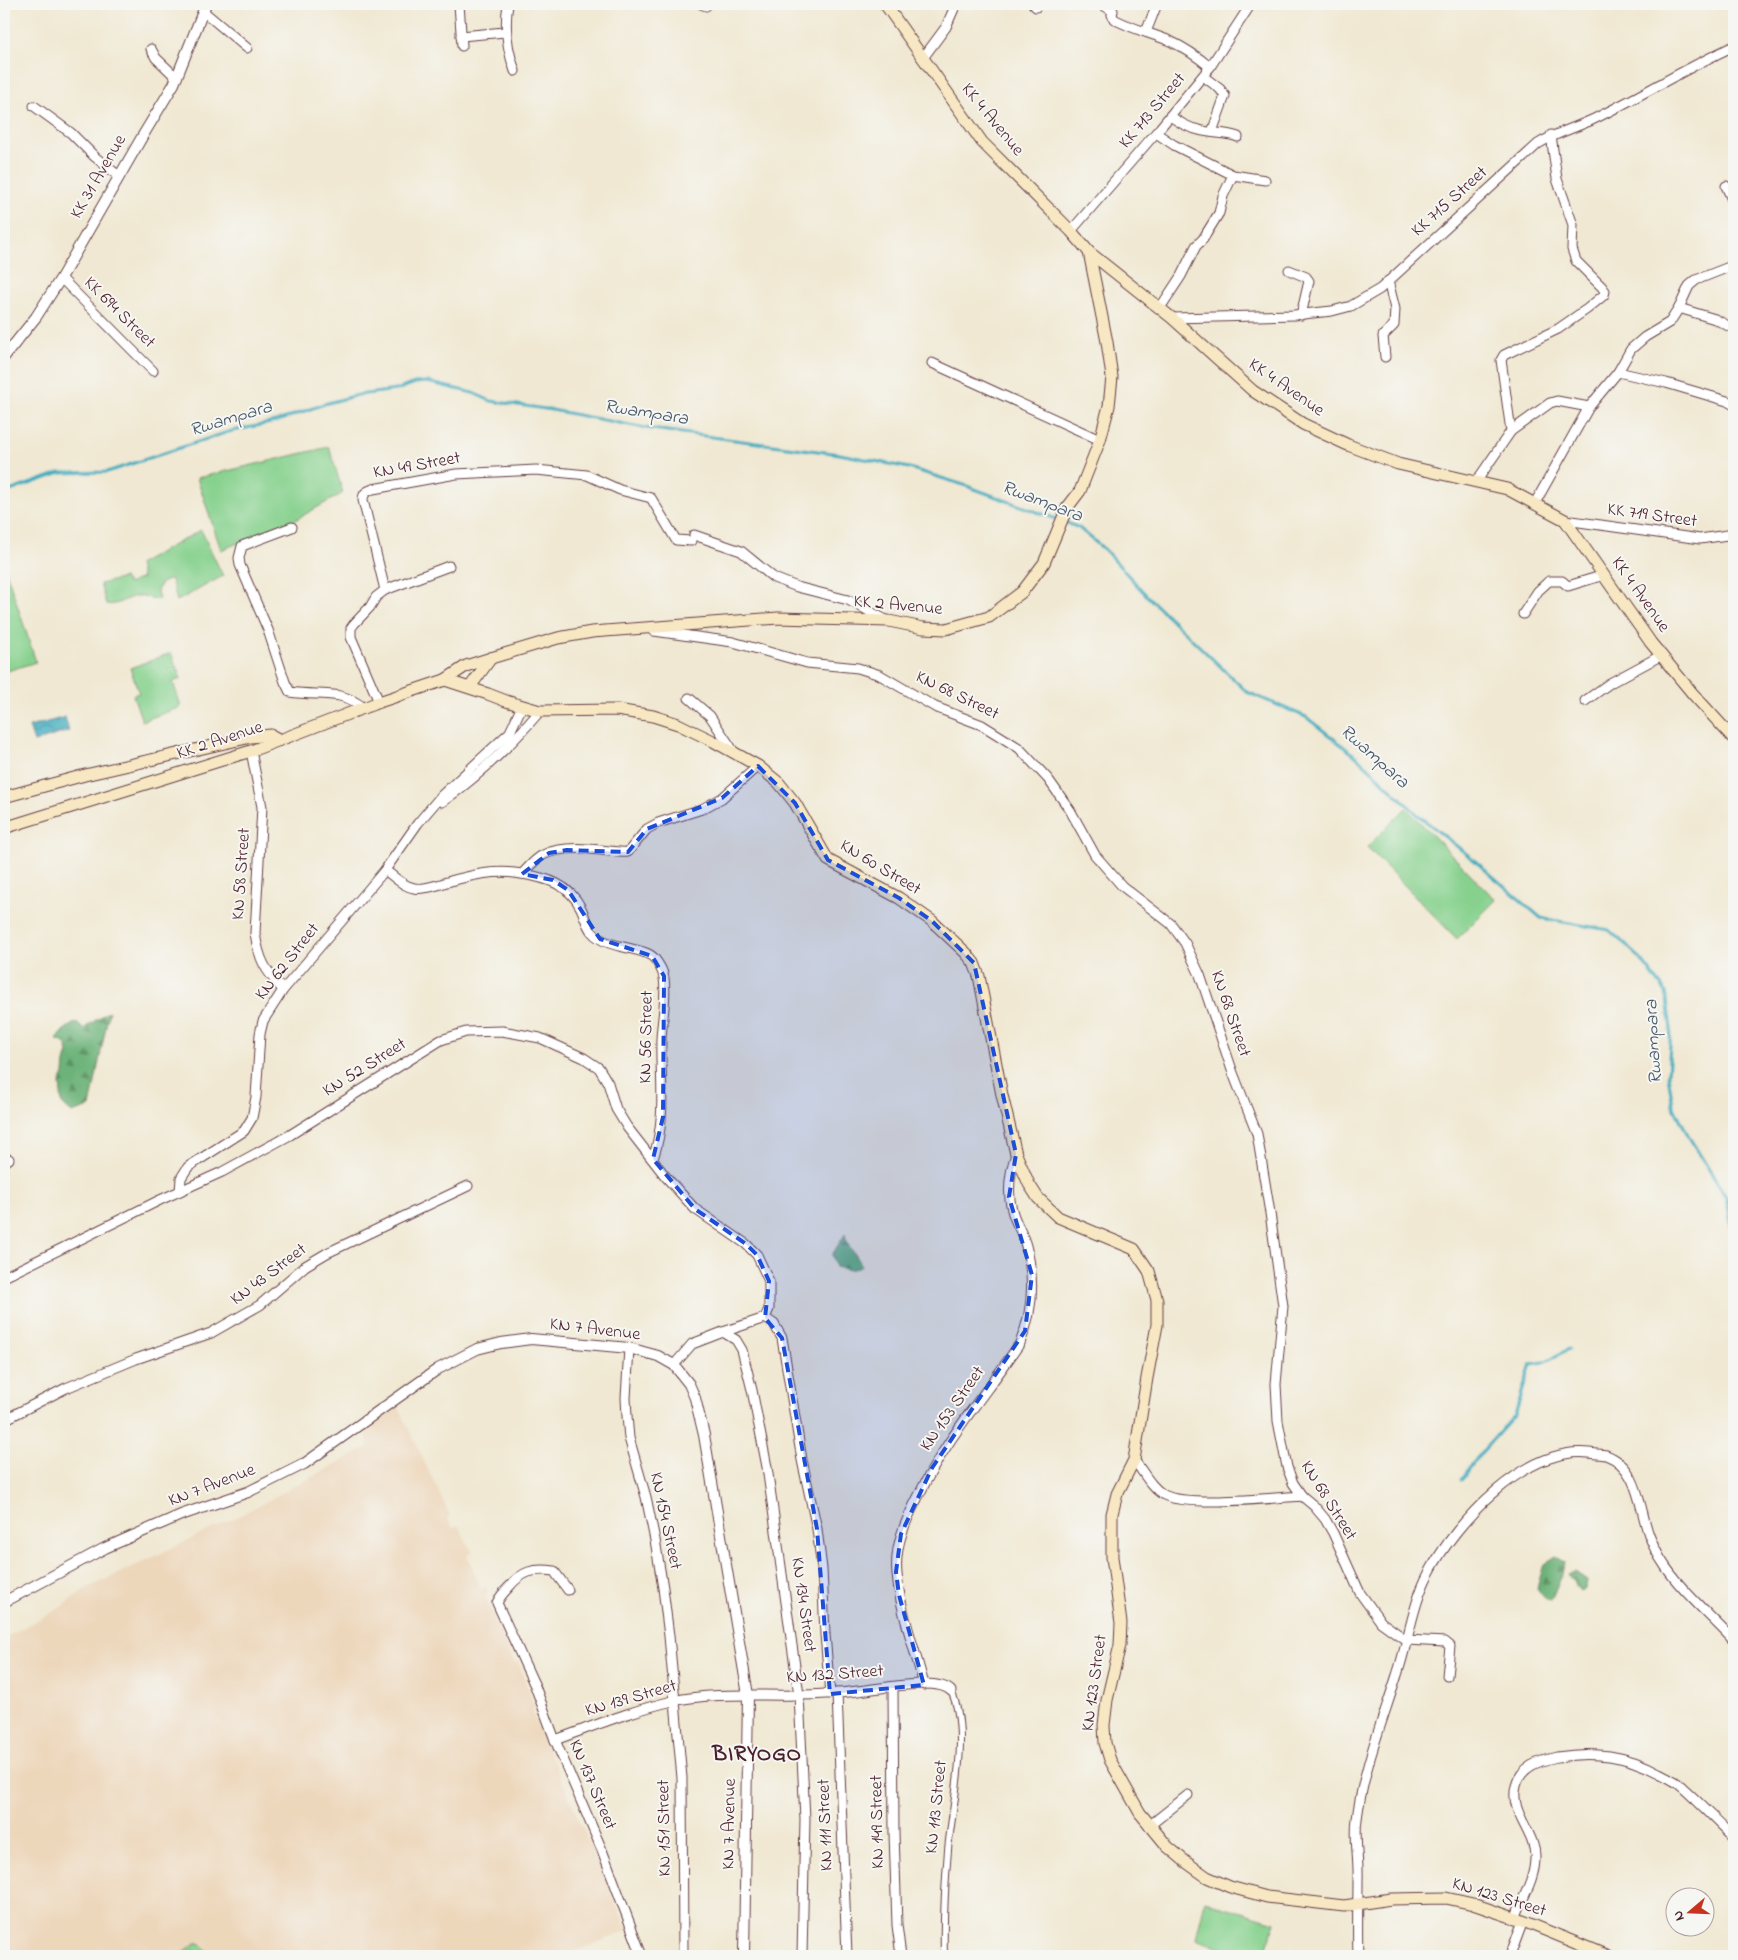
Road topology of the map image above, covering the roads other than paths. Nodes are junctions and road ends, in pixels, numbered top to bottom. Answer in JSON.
{"nodes":[{"id":1,"x":458,"y":4,"type":"edge"},
{"id":2,"x":508,"y":4,"type":"edge"},
{"id":3,"x":885,"y":4,"type":"edge"},
{"id":4,"x":956,"y":4,"type":"edge"},
{"id":5,"x":1101,"y":4,"type":"edge"},
{"id":6,"x":1157,"y":4,"type":"edge"},
{"id":7,"x":1251,"y":4,"type":"edge"},
{"id":8,"x":204,"y":7,"type":"edge"},
{"id":9,"x":506,"y":32,"type":"junction"},
{"id":10,"x":1146,"y":32,"type":"junction"},
{"id":11,"x":461,"y":36,"type":"junction"},
{"id":12,"x":462,"y":46,"type":"dead end"},
{"id":13,"x":1734,"y":46,"type":"edge"},
{"id":14,"x":247,"y":48,"type":"dead end"},
{"id":15,"x":151,"y":49,"type":"dead end"},
{"id":16,"x":923,"y":58,"type":"junction"},
{"id":17,"x":1210,"y":67,"type":"junction"},
{"id":18,"x":515,"y":71,"type":"dead end"},
{"id":19,"x":1203,"y":76,"type":"junction"},
{"id":20,"x":177,"y":78,"type":"junction"},
{"id":21,"x":34,"y":106,"type":"dead end"},
{"id":22,"x":1170,"y":116,"type":"junction"},
{"id":23,"x":1212,"y":132,"type":"junction"},
{"id":24,"x":1156,"y":133,"type":"junction"},
{"id":25,"x":1551,"y":135,"type":"junction"},
{"id":26,"x":1238,"y":137,"type":"dead end"},
{"id":27,"x":1233,"y":175,"type":"junction"},
{"id":28,"x":119,"y":176,"type":"junction"},
{"id":29,"x":1265,"y":180,"type":"dead end"},
{"id":30,"x":1726,"y":186,"type":"dead end"},
{"id":31,"x":1734,"y":204,"type":"edge"},
{"id":32,"x":1071,"y":231,"type":"junction"},
{"id":33,"x":1089,"y":252,"type":"junction"},
{"id":34,"x":1734,"y":266,"type":"edge"},
{"id":35,"x":1289,"y":270,"type":"dead end"},
{"id":36,"x":61,"y":278,"type":"junction"},
{"id":37,"x":1388,"y":281,"type":"junction"},
{"id":38,"x":1160,"y":308,"type":"junction"},
{"id":39,"x":1680,"y":308,"type":"junction"},
{"id":40,"x":1301,"y":315,"type":"junction"},
{"id":41,"x":1172,"y":318,"type":"junction"},
{"id":42,"x":1734,"y":330,"type":"edge"},
{"id":43,"x":4,"y":357,"type":"edge"},
{"id":44,"x":1385,"y":357,"type":"dead end"},
{"id":45,"x":932,"y":363,"type":"dead end"},
{"id":46,"x":153,"y":371,"type":"dead end"},
{"id":47,"x":1618,"y":372,"type":"junction"},
{"id":48,"x":1734,"y":405,"type":"edge"},
{"id":49,"x":1589,"y":407,"type":"junction"},
{"id":50,"x":1511,"y":431,"type":"junction"},
{"id":51,"x":1100,"y":440,"type":"junction"},
{"id":52,"x":1476,"y":482,"type":"junction"},
{"id":53,"x":1536,"y":503,"type":"junction"},
{"id":54,"x":1565,"y":520,"type":"junction"},
{"id":55,"x":292,"y":527,"type":"dead end"},
{"id":56,"x":1734,"y":534,"type":"edge"},
{"id":57,"x":449,"y":566,"type":"dead end"},
{"id":58,"x":1604,"y":575,"type":"junction"},
{"id":59,"x":385,"y":590,"type":"junction"},
{"id":60,"x":1523,"y":614,"type":"dead end"},
{"id":61,"x":889,"y":621,"type":"junction"},
{"id":62,"x":634,"y":628,"type":"junction"},
{"id":63,"x":1662,"y":655,"type":"junction"},
{"id":64,"x":491,"y":658,"type":"junction"},
{"id":65,"x":445,"y":680,"type":"junction"},
{"id":66,"x":470,"y":687,"type":"junction"},
{"id":67,"x":689,"y":698,"type":"dead end"},
{"id":68,"x":1586,"y":701,"type":"dead end"},
{"id":69,"x":379,"y":702,"type":"junction"},
{"id":70,"x":522,"y":706,"type":"junction"},
{"id":71,"x":364,"y":708,"type":"junction"},
{"id":72,"x":540,"y":711,"type":"junction"},
{"id":73,"x":1734,"y":739,"type":"edge"},
{"id":74,"x":280,"y":740,"type":"junction"},
{"id":75,"x":251,"y":751,"type":"junction"},
{"id":76,"x":734,"y":752,"type":"junction"},
{"id":77,"x":758,"y":766,"type":"junction"},
{"id":78,"x":4,"y":796,"type":"edge"},
{"id":79,"x":430,"y":810,"type":"junction"},
{"id":80,"x":4,"y":828,"type":"edge"},
{"id":81,"x":385,"y":870,"type":"junction"},
{"id":82,"x":522,"y":874,"type":"junction"},
{"id":83,"x":283,"y":990,"type":"junction"},
{"id":84,"x":1016,"y":1154,"type":"junction"},
{"id":85,"x":653,"y":1159,"type":"junction"},
{"id":86,"x":468,"y":1186,"type":"dead end"},
{"id":87,"x":180,"y":1191,"type":"junction"},
{"id":88,"x":1092,"y":1231,"type":"joint"},
{"id":89,"x":4,"y":1277,"type":"edge"},
{"id":90,"x":765,"y":1318,"type":"junction"},
{"id":91,"x":723,"y":1332,"type":"junction"},
{"id":92,"x":629,"y":1348,"type":"junction"},
{"id":93,"x":674,"y":1364,"type":"junction"},
{"id":94,"x":4,"y":1420,"type":"edge"},
{"id":95,"x":1134,"y":1460,"type":"junction"},
{"id":96,"x":1302,"y":1496,"type":"junction"},
{"id":97,"x":568,"y":1590,"type":"dead end"},
{"id":98,"x":4,"y":1602,"type":"edge"},
{"id":99,"x":1406,"y":1640,"type":"junction"},
{"id":100,"x":1734,"y":1641,"type":"edge"},
{"id":101,"x":1447,"y":1676,"type":"dead end"},
{"id":102,"x":924,"y":1684,"type":"junction"},
{"id":103,"x":893,"y":1688,"type":"junction"},
{"id":104,"x":950,"y":1692,"type":"joint"},
{"id":105,"x":834,"y":1693,"type":"junction"},
{"id":106,"x":748,"y":1695,"type":"junction"},
{"id":107,"x":799,"y":1695,"type":"junction"},
{"id":108,"x":674,"y":1701,"type":"junction"},
{"id":109,"x":555,"y":1740,"type":"junction"},
{"id":110,"x":1188,"y":1795,"type":"dead end"},
{"id":111,"x":1149,"y":1826,"type":"junction"},
{"id":112,"x":1734,"y":1837,"type":"edge"},
{"id":113,"x":1357,"y":1905,"type":"junction"},
{"id":114,"x":1519,"y":1920,"type":"junction"},
{"id":115,"x":642,"y":1956,"type":"edge"},
{"id":116,"x":683,"y":1956,"type":"edge"},
{"id":117,"x":744,"y":1956,"type":"edge"},
{"id":118,"x":802,"y":1956,"type":"edge"},
{"id":119,"x":847,"y":1956,"type":"edge"},
{"id":120,"x":901,"y":1956,"type":"edge"},
{"id":121,"x":944,"y":1956,"type":"edge"},
{"id":122,"x":1358,"y":1956,"type":"edge"},
{"id":123,"x":1510,"y":1956,"type":"edge"},
{"id":124,"x":1608,"y":1956,"type":"edge"}],
"edges":[{"from":1,"to":11,"type":"street"},
{"from":2,"to":9,"type":"street"},
{"from":3,"to":16,"type":"main road","name":"KK 4 Avenue"},
{"from":4,"to":16,"type":"street"},
{"from":5,"to":10,"type":"street"},
{"from":6,"to":10,"type":"street"},
{"from":7,"to":17,"type":"street","name":"KK 713 Street"},
{"from":8,"to":14,"type":"street"},
{"from":8,"to":20,"type":"street","name":"KK 31 Avenue"},
{"from":9,"to":11,"type":"street"},
{"from":9,"to":18,"type":"street"},
{"from":10,"to":17,"type":"street"},
{"from":11,"to":12,"type":"street"},
{"from":13,"to":25,"type":"street","name":"KK 715 Street"},
{"from":15,"to":20,"type":"street"},
{"from":16,"to":32,"type":"main road","name":"KK 4 Avenue"},
{"from":17,"to":19,"type":"street","name":"KK 713 Street"},
{"from":19,"to":22,"type":"street","name":"KK 713 Street"},
{"from":19,"to":23,"type":"street"},
{"from":20,"to":28,"type":"street","name":"KK 31 Avenue"},
{"from":21,"to":28,"type":"street"},
{"from":22,"to":23,"type":"street"},
{"from":22,"to":24,"type":"street","name":"KK 713 Street"},
{"from":23,"to":26,"type":"street"},
{"from":24,"to":27,"type":"street"},
{"from":24,"to":32,"type":"street","name":"KK 713 Street"},
{"from":25,"to":37,"type":"street","name":"KK 715 Street"},
{"from":25,"to":50,"type":"street"},
{"from":27,"to":29,"type":"street"},
{"from":27,"to":38,"type":"street"},
{"from":28,"to":36,"type":"street","name":"KK 31 Avenue"},
{"from":30,"to":31,"type":"street"},
{"from":32,"to":33,"type":"main road","name":"KK 4 Avenue"},
{"from":33,"to":38,"type":"main road","name":"KK 4 Avenue"},
{"from":33,"to":51,"type":"main road","name":"KK 2 Avenue"},
{"from":34,"to":39,"type":"street"},
{"from":35,"to":40,"type":"street"},
{"from":36,"to":43,"type":"street","name":"KK 31 Avenue"},
{"from":36,"to":46,"type":"street","name":"KK 694 Street"},
{"from":37,"to":40,"type":"street","name":"KK 715 Street"},
{"from":37,"to":44,"type":"street"},
{"from":38,"to":41,"type":"main road","name":"KK 4 Avenue"},
{"from":39,"to":42,"type":"street"},
{"from":39,"to":47,"type":"street"},
{"from":40,"to":41,"type":"street","name":"KK 715 Street"},
{"from":41,"to":52,"type":"main road","name":"KK 4 Avenue"},
{"from":45,"to":51,"type":"street"},
{"from":47,"to":48,"type":"street"},
{"from":47,"to":49,"type":"street"},
{"from":49,"to":50,"type":"street"},
{"from":49,"to":53,"type":"street"},
{"from":50,"to":52,"type":"street"},
{"from":51,"to":61,"type":"main road","name":"KK 2 Avenue"},
{"from":52,"to":53,"type":"main road","name":"KK 4 Avenue"},
{"from":53,"to":54,"type":"main road","name":"KK 4 Avenue"},
{"from":54,"to":56,"type":"street","name":"KK 719 Street"},
{"from":54,"to":58,"type":"main road","name":"KK 4 Avenue"},
{"from":55,"to":71,"type":"street"},
{"from":57,"to":59,"type":"street"},
{"from":58,"to":60,"type":"street"},
{"from":58,"to":63,"type":"main road","name":"KK 4 Avenue"},
{"from":59,"to":61,"type":"street","name":"KN 49 Street"},
{"from":59,"to":69,"type":"street"},
{"from":61,"to":62,"type":"main road","name":"KK 2 Avenue"},
{"from":62,"to":64,"type":"main road","name":"KK 2 Avenue"},
{"from":62,"to":96,"type":"street","name":"KN 68 Street"},
{"from":63,"to":68,"type":"street"},
{"from":63,"to":73,"type":"main road","name":"KK 4 Avenue"},
{"from":64,"to":65,"type":"main road","name":"KK 2 Avenue"},
{"from":64,"to":66,"type":"main road"},
{"from":65,"to":66,"type":"main road"},
{"from":65,"to":69,"type":"main road","name":"KK 2 Avenue"},
{"from":66,"to":70,"type":"main road","name":"KN 60 Street"},
{"from":67,"to":76,"type":"street"},
{"from":69,"to":71,"type":"main road","name":"KK 2 Avenue"},
{"from":70,"to":72,"type":"main road","name":"KN 60 Street"},
{"from":70,"to":79,"type":"street","name":"KN 62 Street"},
{"from":71,"to":74,"type":"main road","name":"KK 2 Avenue"},
{"from":72,"to":76,"type":"main road","name":"KN 60 Street"},
{"from":72,"to":79,"type":"street","name":"KN 62 Street"},
{"from":74,"to":75,"type":"main road","name":"KK 2 Avenue"},
{"from":74,"to":78,"type":"main road"},
{"from":75,"to":80,"type":"main road","name":"KK 2 Avenue"},
{"from":75,"to":83,"type":"street","name":"KN 58 Street"},
{"from":76,"to":77,"type":"main road","name":"KN 60 Street"},
{"from":77,"to":82,"type":"street"},
{"from":77,"to":84,"type":"main road","name":"KN 60 Street"},
{"from":79,"to":81,"type":"street","name":"KN 62 Street"},
{"from":81,"to":82,"type":"street","name":"KN 56 Street"},
{"from":81,"to":83,"type":"street","name":"KN 62 Street"},
{"from":82,"to":85,"type":"street","name":"KN 56 Street"},
{"from":83,"to":87,"type":"street","name":"KN 62 Street"},
{"from":84,"to":88,"type":"main road","name":"KN 60 Street"},
{"from":84,"to":102,"type":"street","name":"KN 153 Street"},
{"from":85,"to":87,"type":"street","name":"KN 52 Street"},
{"from":85,"to":90,"type":"street","name":"KN 52 Street"},
{"from":86,"to":94,"type":"street","name":"KN 43 Street"},
{"from":87,"to":89,"type":"street","name":"KN 52 Street"},
{"from":88,"to":95,"type":"main road","name":"KN 123 Street"},
{"from":90,"to":91,"type":"street"},
{"from":90,"to":105,"type":"street","name":"KN 111 Street"},
{"from":91,"to":93,"type":"street"},
{"from":91,"to":107,"type":"street","name":"KN 134 Street"},
{"from":92,"to":93,"type":"street","name":"KN 7 Avenue"},
{"from":92,"to":98,"type":"street","name":"KN 7 Avenue"},
{"from":92,"to":108,"type":"street","name":"KN 154 Street"},
{"from":93,"to":106,"type":"street","name":"KN 7 Avenue"},
{"from":95,"to":96,"type":"street"},
{"from":95,"to":111,"type":"main road","name":"KN 123 Street"},
{"from":96,"to":99,"type":"street","name":"KN 68 Street"},
{"from":97,"to":109,"type":"street","name":"KN 137 Street"},
{"from":99,"to":100,"type":"street"},
{"from":99,"to":101,"type":"street"},
{"from":99,"to":113,"type":"street"},
{"from":102,"to":103,"type":"street","name":"KN 132 Street"},
{"from":102,"to":104,"type":"street","name":"KN 113 Street"},
{"from":103,"to":105,"type":"street","name":"KN 132 Street"},
{"from":103,"to":120,"type":"street","name":"KN 149 Street"},
{"from":104,"to":121,"type":"street","name":"KN 113 Street"},
{"from":105,"to":107,"type":"street","name":"KN 132 Street"},
{"from":105,"to":119,"type":"street","name":"KN 111 Street"},
{"from":106,"to":107,"type":"street","name":"KN 132 Street"},
{"from":106,"to":108,"type":"street","name":"KN 139 Street"},
{"from":106,"to":117,"type":"street","name":"KN 7 Avenue"},
{"from":107,"to":118,"type":"street","name":"KN 134 Street"},
{"from":108,"to":109,"type":"street","name":"KN 139 Street"},
{"from":108,"to":116,"type":"street","name":"KN 151 Street"},
{"from":109,"to":115,"type":"street","name":"KN 137 Street"},
{"from":110,"to":111,"type":"street"},
{"from":111,"to":113,"type":"main road","name":"KN 123 Street"},
{"from":112,"to":114,"type":"street"},
{"from":113,"to":114,"type":"main road","name":"KN 123 Street"},
{"from":113,"to":122,"type":"street"},
{"from":114,"to":123,"type":"street"},
{"from":114,"to":124,"type":"main road","name":"KN 123 Street"}]}
